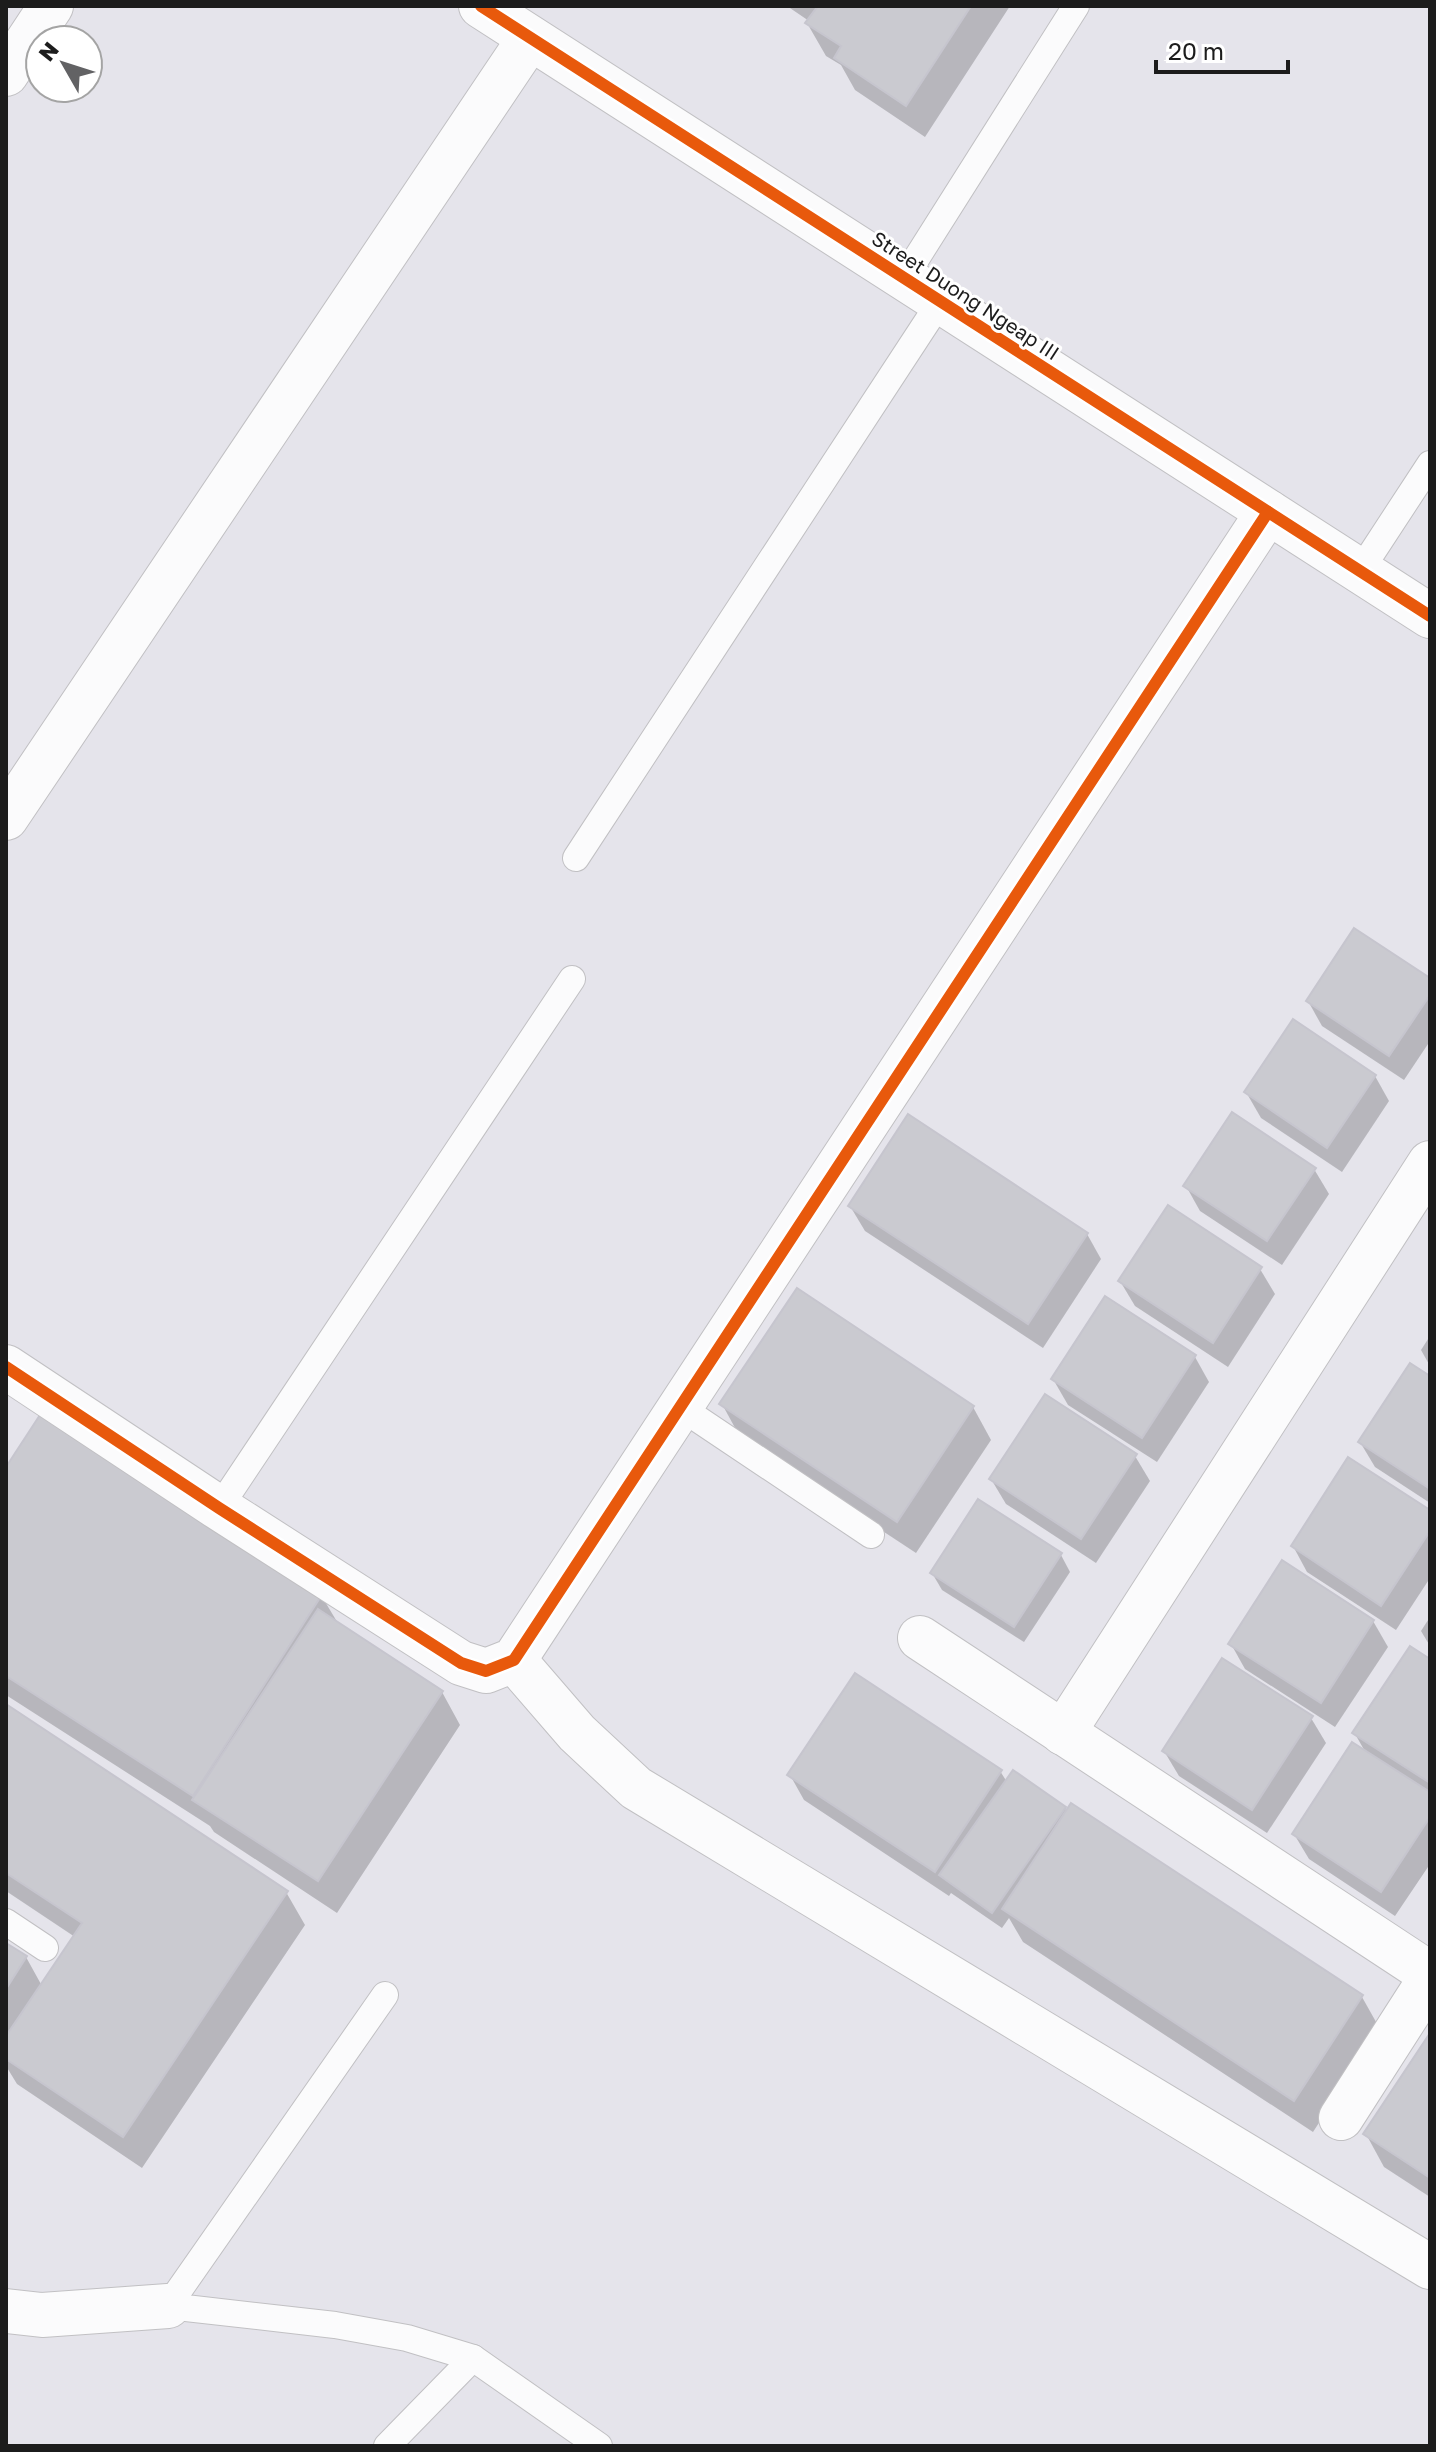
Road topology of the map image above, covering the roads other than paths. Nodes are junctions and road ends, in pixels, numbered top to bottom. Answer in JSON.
{"nodes":[{"id":1,"x":51,"y":6,"type":"edge"},
{"id":2,"x":481,"y":6,"type":"edge"},
{"id":3,"x":1076,"y":6,"type":"edge"},
{"id":4,"x":530,"y":38,"type":"junction"},
{"id":5,"x":6,"y":74,"type":"edge"},
{"id":6,"x":904,"y":278,"type":"junction"},
{"id":7,"x":940,"y":302,"type":"junction"},
{"id":8,"x":1430,"y":464,"type":"edge"},
{"id":9,"x":1268,"y":512,"type":"junction"},
{"id":10,"x":1360,"y":571,"type":"junction"},
{"id":11,"x":1430,"y":616,"type":"edge"},
{"id":12,"x":6,"y":818,"type":"edge"},
{"id":13,"x":576,"y":858,"type":"dead end"},
{"id":14,"x":572,"y":979,"type":"dead end"},
{"id":15,"x":1430,"y":1163,"type":"edge"},
{"id":16,"x":6,"y":1367,"type":"edge"},
{"id":17,"x":680,"y":1407,"type":"junction"},
{"id":18,"x":219,"y":1508,"type":"junction"},
{"id":19,"x":871,"y":1535,"type":"dead end"},
{"id":20,"x":920,"y":1638,"type":"dead end"},
{"id":21,"x":514,"y":1660,"type":"junction"},
{"id":22,"x":1063,"y":1733,"type":"junction"},
{"id":23,"x":6,"y":1922,"type":"edge"},
{"id":24,"x":45,"y":1948,"type":"dead end"},
{"id":25,"x":1430,"y":1977,"type":"edge"},
{"id":26,"x":385,"y":1995,"type":"dead end"},
{"id":27,"x":1341,"y":2118,"type":"dead end"},
{"id":28,"x":1430,"y":2267,"type":"edge"},
{"id":29,"x":168,"y":2306,"type":"junction"},
{"id":30,"x":6,"y":2311,"type":"edge"},
{"id":31,"x":473,"y":2358,"type":"junction"},
{"id":32,"x":387,"y":2446,"type":"edge"},
{"id":33,"x":599,"y":2446,"type":"edge"}],
"edges":[{"from":1,"to":5,"type":"street"},
{"from":2,"to":4,"type":"street","name":"Street Duong Ngeap III"},
{"from":3,"to":6,"type":"lane"},
{"from":4,"to":6,"type":"street","name":"Street Duong Ngeap III"},
{"from":4,"to":12,"type":"street"},
{"from":6,"to":7,"type":"street","name":"Street Duong Ngeap III"},
{"from":7,"to":9,"type":"street","name":"Street Duong Ngeap III"},
{"from":7,"to":13,"type":"lane"},
{"from":8,"to":10,"type":"lane"},
{"from":9,"to":10,"type":"street","name":"Street Duong Ngeap III"},
{"from":9,"to":17,"type":"street"},
{"from":10,"to":11,"type":"street","name":"Street Duong Ngeap III"},
{"from":14,"to":18,"type":"lane"},
{"from":15,"to":22,"type":"street"},
{"from":16,"to":18,"type":"street"},
{"from":17,"to":19,"type":"lane"},
{"from":17,"to":21,"type":"street"},
{"from":18,"to":21,"type":"street"},
{"from":20,"to":22,"type":"street"},
{"from":21,"to":28,"type":"street"},
{"from":22,"to":25,"type":"street"},
{"from":23,"to":24,"type":"lane"},
{"from":25,"to":27,"type":"street"},
{"from":26,"to":29,"type":"lane"},
{"from":29,"to":30,"type":"street"},
{"from":29,"to":31,"type":"lane"},
{"from":31,"to":32,"type":"lane"},
{"from":31,"to":33,"type":"lane"}]}
